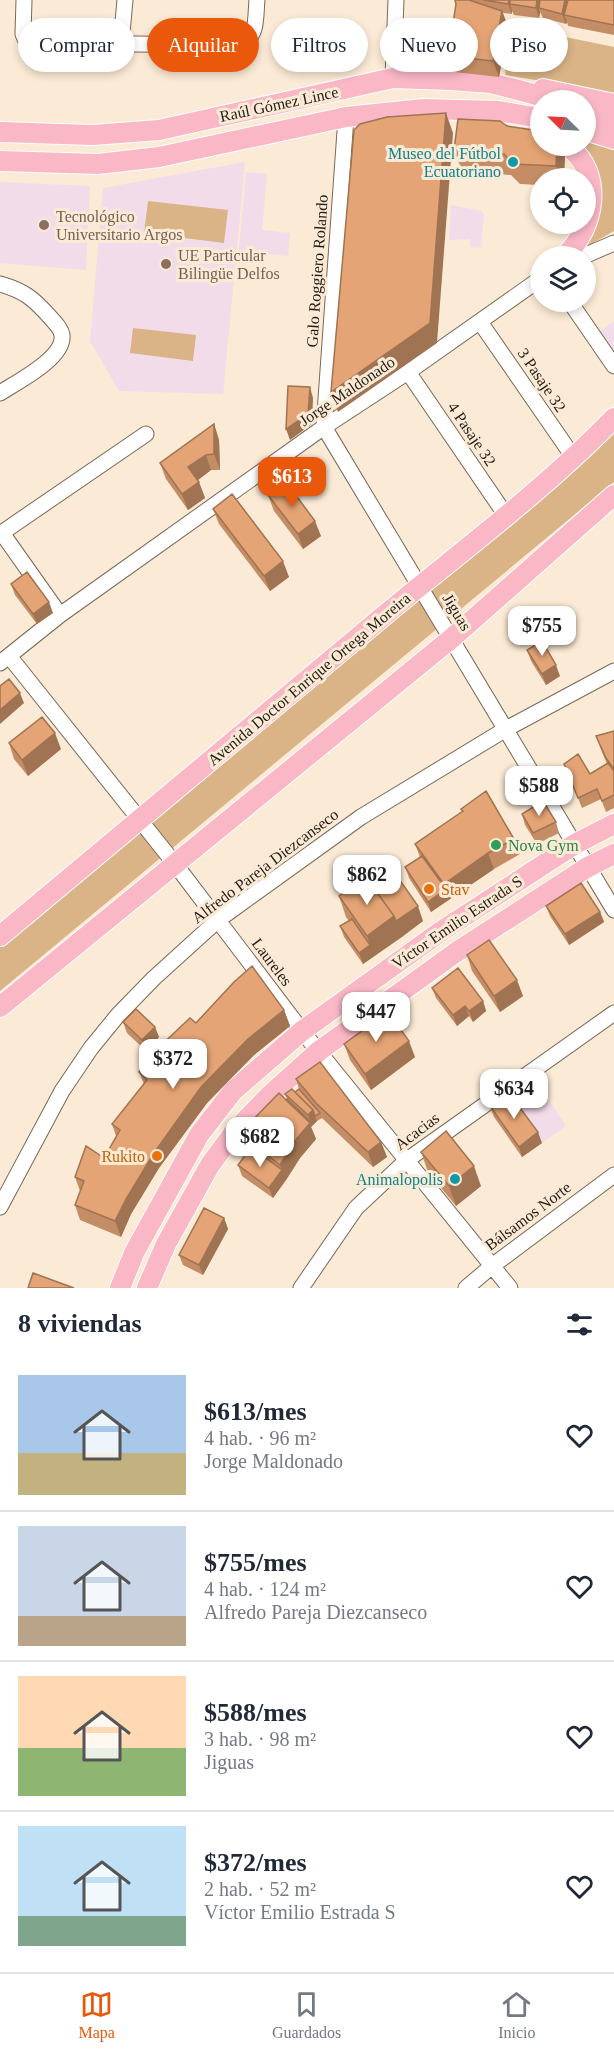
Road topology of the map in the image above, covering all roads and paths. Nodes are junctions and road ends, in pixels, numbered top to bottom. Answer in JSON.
{"nodes":[{"id":1,"x":24,"y":0,"type":"edge"},
{"id":2,"x":125,"y":0,"type":"edge"},
{"id":3,"x":257,"y":0,"type":"edge"},
{"id":4,"x":396,"y":0,"type":"edge"},
{"id":5,"x":23,"y":18,"type":"edge"},
{"id":6,"x":123,"y":18,"type":"edge"},
{"id":7,"x":135,"y":44,"type":"edge"},
{"id":8,"x":393,"y":78,"type":"junction"},
{"id":9,"x":491,"y":83,"type":"junction"},
{"id":10,"x":530,"y":93,"type":"edge"},
{"id":11,"x":614,"y":104,"type":"edge"},
{"id":12,"x":498,"y":111,"type":"junction"},
{"id":13,"x":596,"y":113,"type":"edge"},
{"id":14,"x":530,"y":116,"type":"edge"},
{"id":15,"x":346,"y":117,"type":"junction"},
{"id":16,"x":614,"y":119,"type":"edge"},
{"id":17,"x":530,"y":125,"type":"edge"},
{"id":18,"x":0,"y":132,"type":"edge"},
{"id":19,"x":596,"y":133,"type":"edge"},
{"id":20,"x":614,"y":139,"type":"edge"},
{"id":21,"x":578,"y":156,"type":"edge"},
{"id":22,"x":0,"y":161,"type":"edge"},
{"id":23,"x":614,"y":243,"type":"edge"},
{"id":24,"x":574,"y":246,"type":"edge"},
{"id":25,"x":596,"y":251,"type":"edge"},
{"id":26,"x":0,"y":284,"type":"edge"},
{"id":27,"x":530,"y":286,"type":"edge"},
{"id":28,"x":577,"y":312,"type":"edge"},
{"id":29,"x":480,"y":322,"type":"junction"},
{"id":30,"x":614,"y":366,"type":"edge"},
{"id":31,"x":408,"y":372,"type":"junction"},
{"id":32,"x":0,"y":393,"type":"edge"},
{"id":33,"x":614,"y":418,"type":"edge"},
{"id":34,"x":324,"y":427,"type":"junction"},
{"id":35,"x":146,"y":434,"type":"dead end"},
{"id":36,"x":574,"y":458,"type":"junction"},
{"id":37,"x":614,"y":495,"type":"edge"},
{"id":38,"x":507,"y":517,"type":"junction"},
{"id":39,"x":1,"y":533,"type":"edge"},
{"id":40,"x":420,"y":586,"type":"junction"},
{"id":41,"x":60,"y":615,"type":"junction"},
{"id":42,"x":452,"y":638,"type":"junction"},
{"id":43,"x":4,"y":660,"type":"edge"},
{"id":44,"x":614,"y":671,"type":"edge"},
{"id":45,"x":506,"y":729,"type":"junction"},
{"id":46,"x":140,"y":819,"type":"junction"},
{"id":47,"x":614,"y":824,"type":"edge"},
{"id":48,"x":575,"y":844,"type":"junction"},
{"id":49,"x":614,"y":854,"type":"edge"},
{"id":50,"x":175,"y":864,"type":"junction"},
{"id":51,"x":588,"y":867,"type":"junction"},
{"id":52,"x":614,"y":910,"type":"edge"},
{"id":53,"x":218,"y":920,"type":"junction"},
{"id":54,"x":440,"y":932,"type":"junction"},
{"id":55,"x":0,"y":936,"type":"edge"},
{"id":56,"x":455,"y":953,"type":"junction"},
{"id":57,"x":0,"y":1007,"type":"edge"},
{"id":58,"x":614,"y":1013,"type":"edge"},
{"id":59,"x":303,"y":1031,"type":"junction"},
{"id":60,"x":319,"y":1051,"type":"junction"},
{"id":61,"x":407,"y":1160,"type":"junction"},
{"id":62,"x":614,"y":1175,"type":"edge"},
{"id":63,"x":4,"y":1187,"type":"edge"},
{"id":64,"x":0,"y":1207,"type":"edge"},
{"id":65,"x":134,"y":1253,"type":"junction"},
{"id":66,"x":157,"y":1263,"type":"junction"},
{"id":67,"x":492,"y":1266,"type":"junction"},
{"id":68,"x":120,"y":1288,"type":"edge"},
{"id":69,"x":147,"y":1288,"type":"edge"},
{"id":70,"x":301,"y":1288,"type":"edge"},
{"id":71,"x":466,"y":1288,"type":"edge"},
{"id":72,"x":510,"y":1288,"type":"edge"}],
"edges":[{"from":1,"to":5,"type":"street"},
{"from":2,"to":6,"type":"street"},
{"from":3,"to":7,"type":"street"},
{"from":4,"to":8,"type":"street"},
{"from":8,"to":9,"type":"main road","name":"Raúl Gómez Lince"},
{"from":8,"to":18,"type":"main road","name":"Raúl Gómez Lince"},
{"from":9,"to":10,"type":"main road","name":"Raúl Gómez Lince"},
{"from":9,"to":11,"type":"main road"},
{"from":12,"to":14,"type":"main road","name":"Raúl Gómez Lince"},
{"from":12,"to":15,"type":"main road","name":"Raúl Gómez Lince"},
{"from":12,"to":17,"type":"main road"},
{"from":13,"to":16,"type":"main road"},
{"from":15,"to":22,"type":"main road","name":"Raúl Gómez Lince"},
{"from":15,"to":34,"type":"street","name":"Galo Roggiero Rolando"},
{"from":19,"to":20,"type":"main road"},
{"from":21,"to":24,"type":"main road"},
{"from":23,"to":25,"type":"street"},
{"from":26,"to":32,"type":"street"},
{"from":27,"to":29,"type":"street","name":"Jorge Maldonado"},
{"from":28,"to":30,"type":"street"},
{"from":29,"to":31,"type":"street","name":"Jorge Maldonado"},
{"from":29,"to":36,"type":"street","name":"3 Pasaje 32"},
{"from":31,"to":34,"type":"street","name":"Jorge Maldonado"},
{"from":31,"to":38,"type":"street","name":"4 Pasaje 32"},
{"from":33,"to":36,"type":"main road","name":"Avenida Doctor Enrique Ortega Moreira"},
{"from":34,"to":40,"type":"street","name":"Jiguas"},
{"from":34,"to":41,"type":"street","name":"Jorge Maldonado"},
{"from":35,"to":39,"type":"street"},
{"from":36,"to":38,"type":"main road","name":"Avenida Doctor Enrique Ortega Moreira"},
{"from":37,"to":42,"type":"main road"},
{"from":38,"to":40,"type":"main road","name":"Avenida Doctor Enrique Ortega Moreira"},
{"from":39,"to":41,"type":"street"},
{"from":40,"to":42,"type":"street","name":"Jiguas"},
{"from":40,"to":46,"type":"main road","name":"Avenida Doctor Enrique Ortega Moreira"},
{"from":41,"to":43,"type":"street","name":"Jorge Maldonado"},
{"from":42,"to":45,"type":"street","name":"Jiguas"},
{"from":42,"to":50,"type":"main road"},
{"from":43,"to":46,"type":"street","name":"Laureles"},
{"from":44,"to":45,"type":"street","name":"Alfredo Pareja Diezcanseco"},
{"from":45,"to":48,"type":"street","name":"Jiguas"},
{"from":45,"to":53,"type":"street","name":"Alfredo Pareja Diezcanseco"},
{"from":46,"to":50,"type":"street","name":"Laureles"},
{"from":46,"to":55,"type":"main road","name":"Avenida Doctor Enrique Ortega Moreira"},
{"from":47,"to":48,"type":"main road","name":"Víctor Emilio Estrada S"},
{"from":48,"to":51,"type":"street","name":"Jiguas"},
{"from":48,"to":54,"type":"main road","name":"Víctor Emilio Estrada S"},
{"from":49,"to":51,"type":"main road","name":"Víctor Emilio Estrada S"},
{"from":50,"to":53,"type":"street","name":"Laureles"},
{"from":50,"to":57,"type":"main road"},
{"from":51,"to":52,"type":"street","name":"Jiguas"},
{"from":51,"to":56,"type":"main road","name":"Víctor Emilio Estrada S"},
{"from":53,"to":59,"type":"street","name":"Laureles"},
{"from":53,"to":63,"type":"street","name":"Alfredo Pareja Diezcanseco"},
{"from":54,"to":56,"type":"main road"},
{"from":54,"to":59,"type":"main road","name":"Víctor Emilio Estrada S"},
{"from":56,"to":60,"type":"main road","name":"Víctor Emilio Estrada S"},
{"from":58,"to":61,"type":"street","name":"Acacias"},
{"from":59,"to":60,"type":"street","name":"Laureles"},
{"from":59,"to":65,"type":"main road","name":"Víctor Emilio Estrada S"},
{"from":60,"to":61,"type":"street","name":"Laureles"},
{"from":60,"to":66,"type":"main road","name":"Víctor Emilio Estrada S"},
{"from":61,"to":67,"type":"street","name":"Laureles"},
{"from":61,"to":70,"type":"street","name":"Acacias"},
{"from":62,"to":67,"type":"street","name":"Bálsamos Norte"},
{"from":63,"to":64,"type":"street","name":"Alfredo Pareja Diezcanseco"},
{"from":65,"to":66,"type":"main road"},
{"from":65,"to":68,"type":"main road","name":"Víctor Emilio Estrada S"},
{"from":66,"to":69,"type":"main road","name":"Víctor Emilio Estrada S"},
{"from":67,"to":71,"type":"street","name":"Bálsamos Norte"},
{"from":67,"to":72,"type":"street","name":"Laureles"}]}
